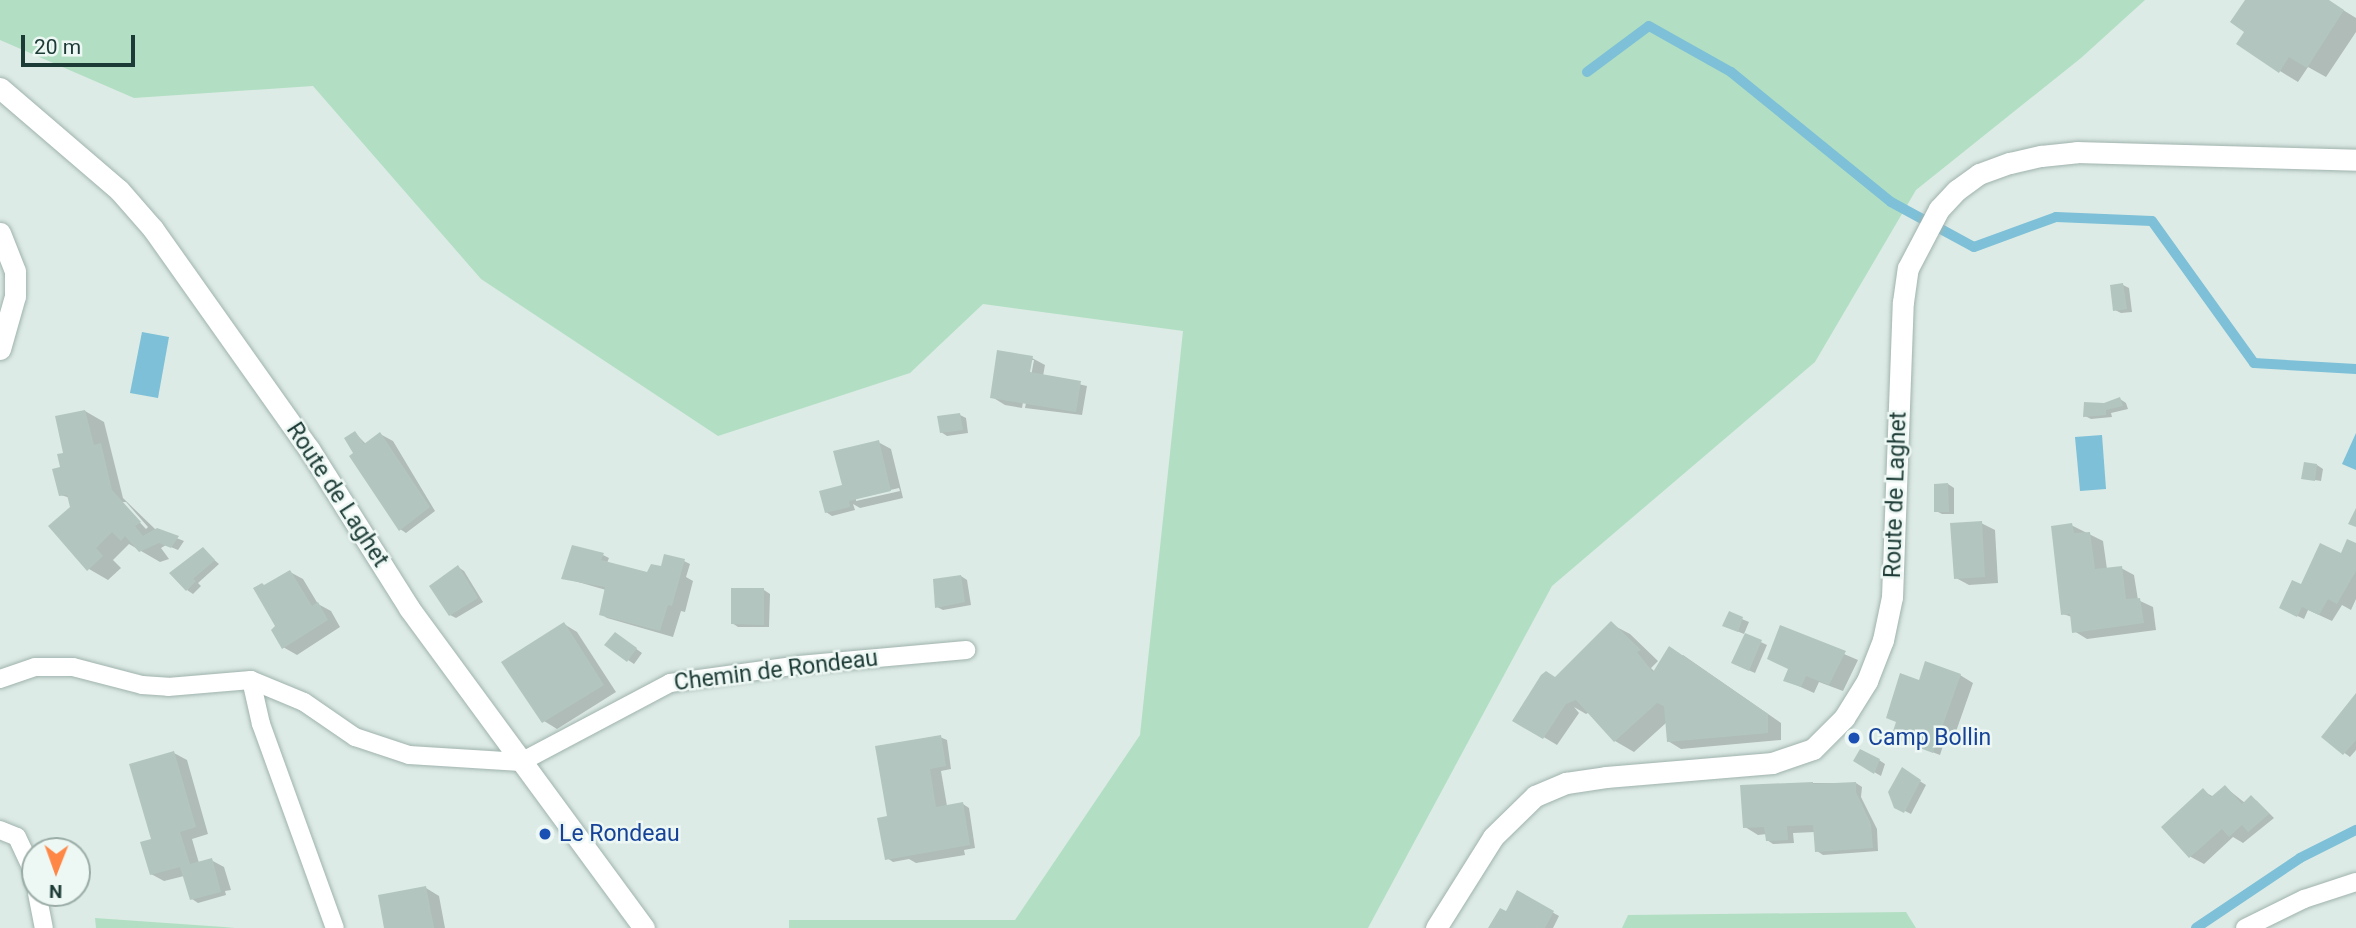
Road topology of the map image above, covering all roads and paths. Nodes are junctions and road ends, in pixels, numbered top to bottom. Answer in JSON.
{"nodes":[{"id":1,"x":0,"y":88,"type":"edge"},
{"id":2,"x":2356,"y":160,"type":"edge"},
{"id":3,"x":0,"y":233,"type":"edge"},
{"id":4,"x":0,"y":349,"type":"edge"},
{"id":5,"x":967,"y":650,"type":"dead end"},
{"id":6,"x":0,"y":679,"type":"edge"},
{"id":7,"x":251,"y":680,"type":"junction"},
{"id":8,"x":521,"y":762,"type":"junction"},
{"id":9,"x":0,"y":830,"type":"edge"},
{"id":10,"x":21,"y":845,"type":"edge"},
{"id":11,"x":2356,"y":882,"type":"edge"},
{"id":12,"x":40,"y":907,"type":"edge"},
{"id":13,"x":44,"y":928,"type":"edge"},
{"id":14,"x":335,"y":928,"type":"edge"},
{"id":15,"x":644,"y":928,"type":"edge"},
{"id":16,"x":1436,"y":928,"type":"edge"},
{"id":17,"x":2245,"y":928,"type":"edge"}],
"edges":[{"from":1,"to":8,"type":"main road","name":"Route de Laghet"},
{"from":2,"to":16,"type":"main road","name":"Route de Laghet"},
{"from":3,"to":4,"type":"main road"},
{"from":5,"to":8,"type":"lane","name":"Chemin de Rondeau"},
{"from":6,"to":7,"type":"lane"},
{"from":7,"to":8,"type":"lane"},
{"from":7,"to":14,"type":"lane"},
{"from":8,"to":15,"type":"main road","name":"Route de Laghet"},
{"from":9,"to":10,"type":"lane"},
{"from":11,"to":17,"type":"lane"},
{"from":12,"to":13,"type":"lane"}]}
